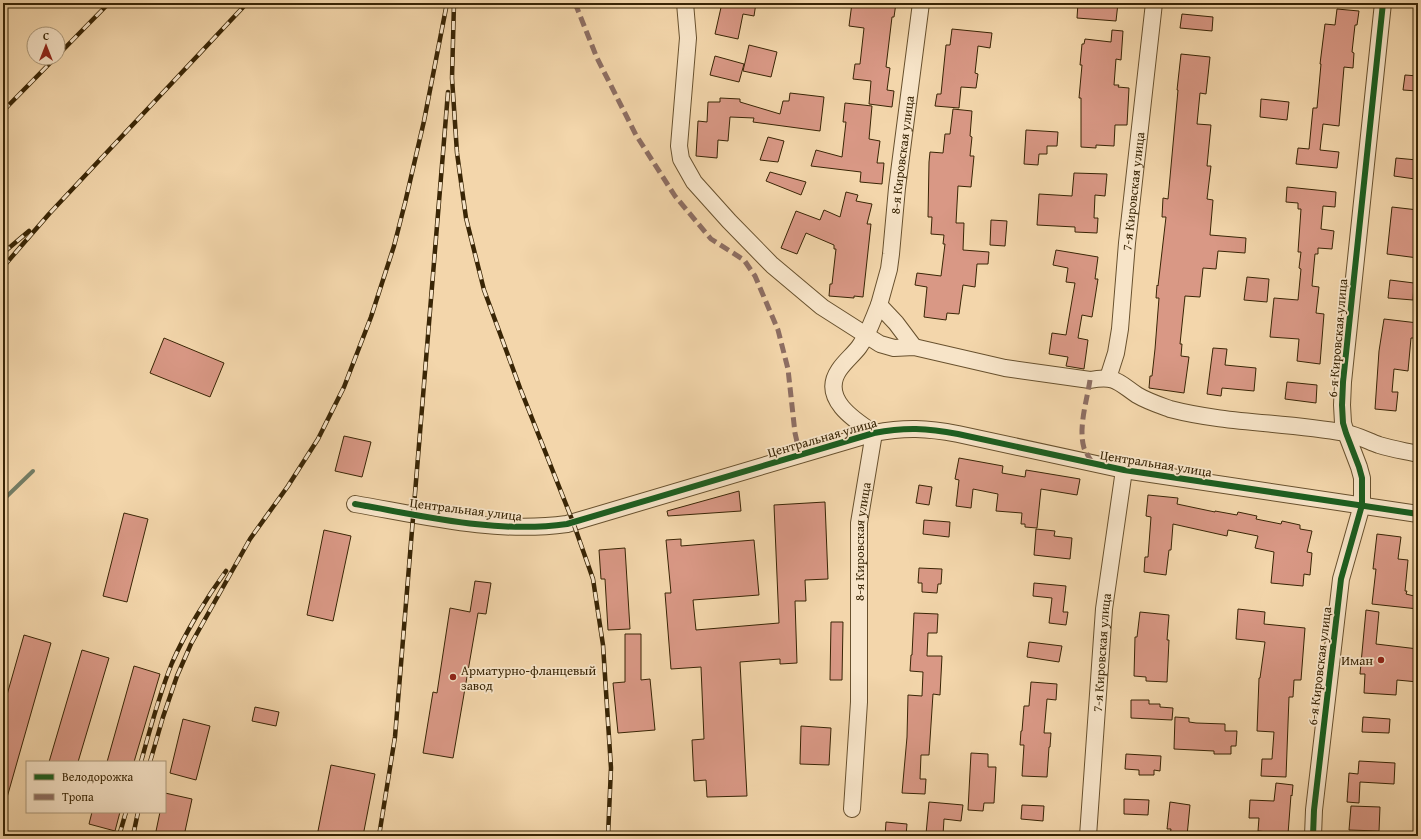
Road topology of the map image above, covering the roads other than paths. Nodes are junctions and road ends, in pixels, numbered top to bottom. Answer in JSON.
{"nodes":[{"id":1,"x":685,"y":3,"type":"edge"},
{"id":2,"x":921,"y":3,"type":"edge"},
{"id":3,"x":1154,"y":3,"type":"edge"},
{"id":4,"x":1383,"y":3,"type":"edge"},
{"id":5,"x":879,"y":305,"type":"junction"},
{"id":6,"x":866,"y":335,"type":"junction"},
{"id":7,"x":914,"y":347,"type":"junction"},
{"id":8,"x":1108,"y":378,"type":"junction"},
{"id":9,"x":874,"y":433,"type":"junction"},
{"id":10,"x":1346,"y":433,"type":"junction"},
{"id":11,"x":1418,"y":454,"type":"edge"},
{"id":12,"x":1124,"y":470,"type":"junction"},
{"id":13,"x":355,"y":504,"type":"dead end"},
{"id":14,"x":1362,"y":506,"type":"junction"},
{"id":15,"x":1418,"y":514,"type":"edge"},
{"id":16,"x":852,"y":809,"type":"dead end"},
{"id":17,"x":1088,"y":836,"type":"edge"},
{"id":18,"x":1312,"y":836,"type":"edge"}],
"edges":[{"from":1,"to":6,"type":"street"},
{"from":2,"to":5,"type":"street","name":"8-я Кировская улица"},
{"from":3,"to":8,"type":"street","name":"7-я Кировская улица"},
{"from":4,"to":10,"type":"street","name":"6-я Кировская улица"},
{"from":5,"to":6,"type":"street","name":"8-я Кировская улица"},
{"from":5,"to":7,"type":"street"},
{"from":6,"to":7,"type":"street"},
{"from":6,"to":9,"type":"street","name":"8-я Кировская улица"},
{"from":7,"to":8,"type":"street"},
{"from":8,"to":10,"type":"street"},
{"from":9,"to":12,"type":"street","name":"Центральная улица"},
{"from":9,"to":13,"type":"street","name":"Центральная улица"},
{"from":9,"to":16,"type":"street","name":"8-я Кировская улица"},
{"from":10,"to":11,"type":"street"},
{"from":10,"to":14,"type":"street","name":"6-я Кировская улица"},
{"from":12,"to":14,"type":"street","name":"Центральная улица"},
{"from":12,"to":17,"type":"street","name":"7-я Кировская улица"},
{"from":14,"to":15,"type":"street","name":"Центральная улица"},
{"from":14,"to":18,"type":"street","name":"6-я Кировская улица"}]}
